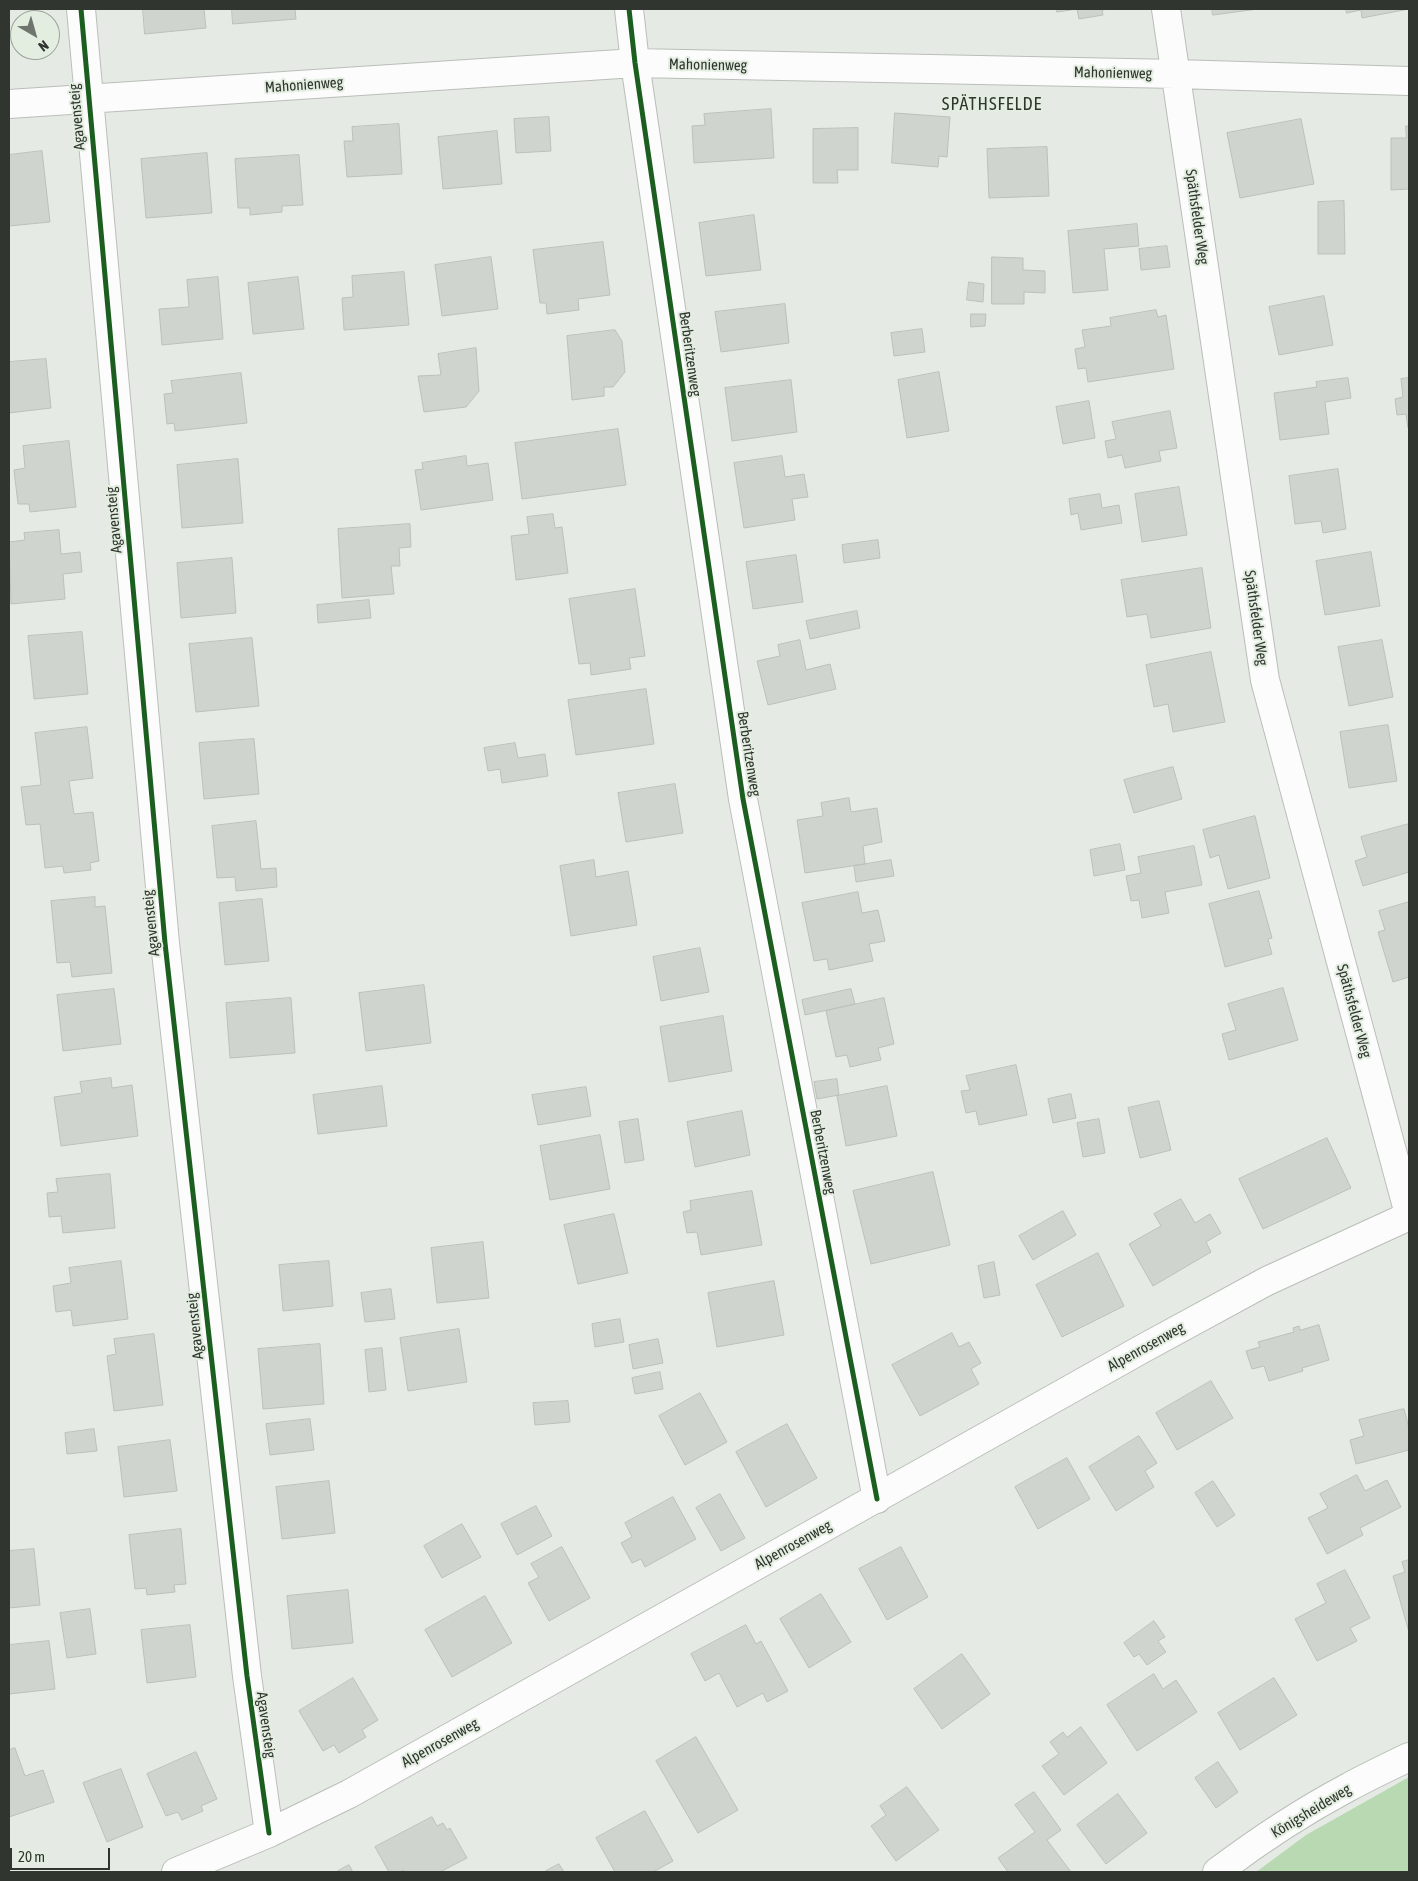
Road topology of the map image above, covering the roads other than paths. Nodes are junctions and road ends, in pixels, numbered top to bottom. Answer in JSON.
{"nodes":[{"id":1,"x":80,"y":9,"type":"edge"},
{"id":2,"x":629,"y":9,"type":"edge"},
{"id":3,"x":1166,"y":9,"type":"edge"},
{"id":4,"x":635,"y":63,"type":"junction"},
{"id":5,"x":1176,"y":74,"type":"junction"},
{"id":6,"x":1409,"y":81,"type":"edge"},
{"id":7,"x":88,"y":99,"type":"junction"},
{"id":8,"x":9,"y":104,"type":"edge"},
{"id":9,"x":1409,"y":1215,"type":"edge"},
{"id":10,"x":877,"y":1498,"type":"junction"},
{"id":11,"x":1409,"y":1757,"type":"edge"},
{"id":12,"x":269,"y":1834,"type":"junction"},
{"id":13,"x":176,"y":1872,"type":"edge"},
{"id":14,"x":1217,"y":1872,"type":"edge"}],
"edges":[{"from":1,"to":7,"type":"street","name":"Agavensteig"},
{"from":2,"to":4,"type":"street","name":"Berberitzenweg"},
{"from":3,"to":5,"type":"street","name":"Späthsfelder Weg"},
{"from":4,"to":5,"type":"street","name":"Mahonienweg"},
{"from":4,"to":7,"type":"street","name":"Mahonienweg"},
{"from":4,"to":10,"type":"street","name":"Berberitzenweg"},
{"from":5,"to":6,"type":"street","name":"Mahonienweg"},
{"from":5,"to":9,"type":"street","name":"Späthsfelder Weg"},
{"from":7,"to":8,"type":"street","name":"Mahonienweg"},
{"from":7,"to":12,"type":"street","name":"Agavensteig"},
{"from":9,"to":10,"type":"street","name":"Alpenrosenweg"},
{"from":10,"to":12,"type":"street","name":"Alpenrosenweg"},
{"from":11,"to":14,"type":"street","name":"Königsheideweg"},
{"from":12,"to":13,"type":"street","name":"Alpenrosenweg"}]}
